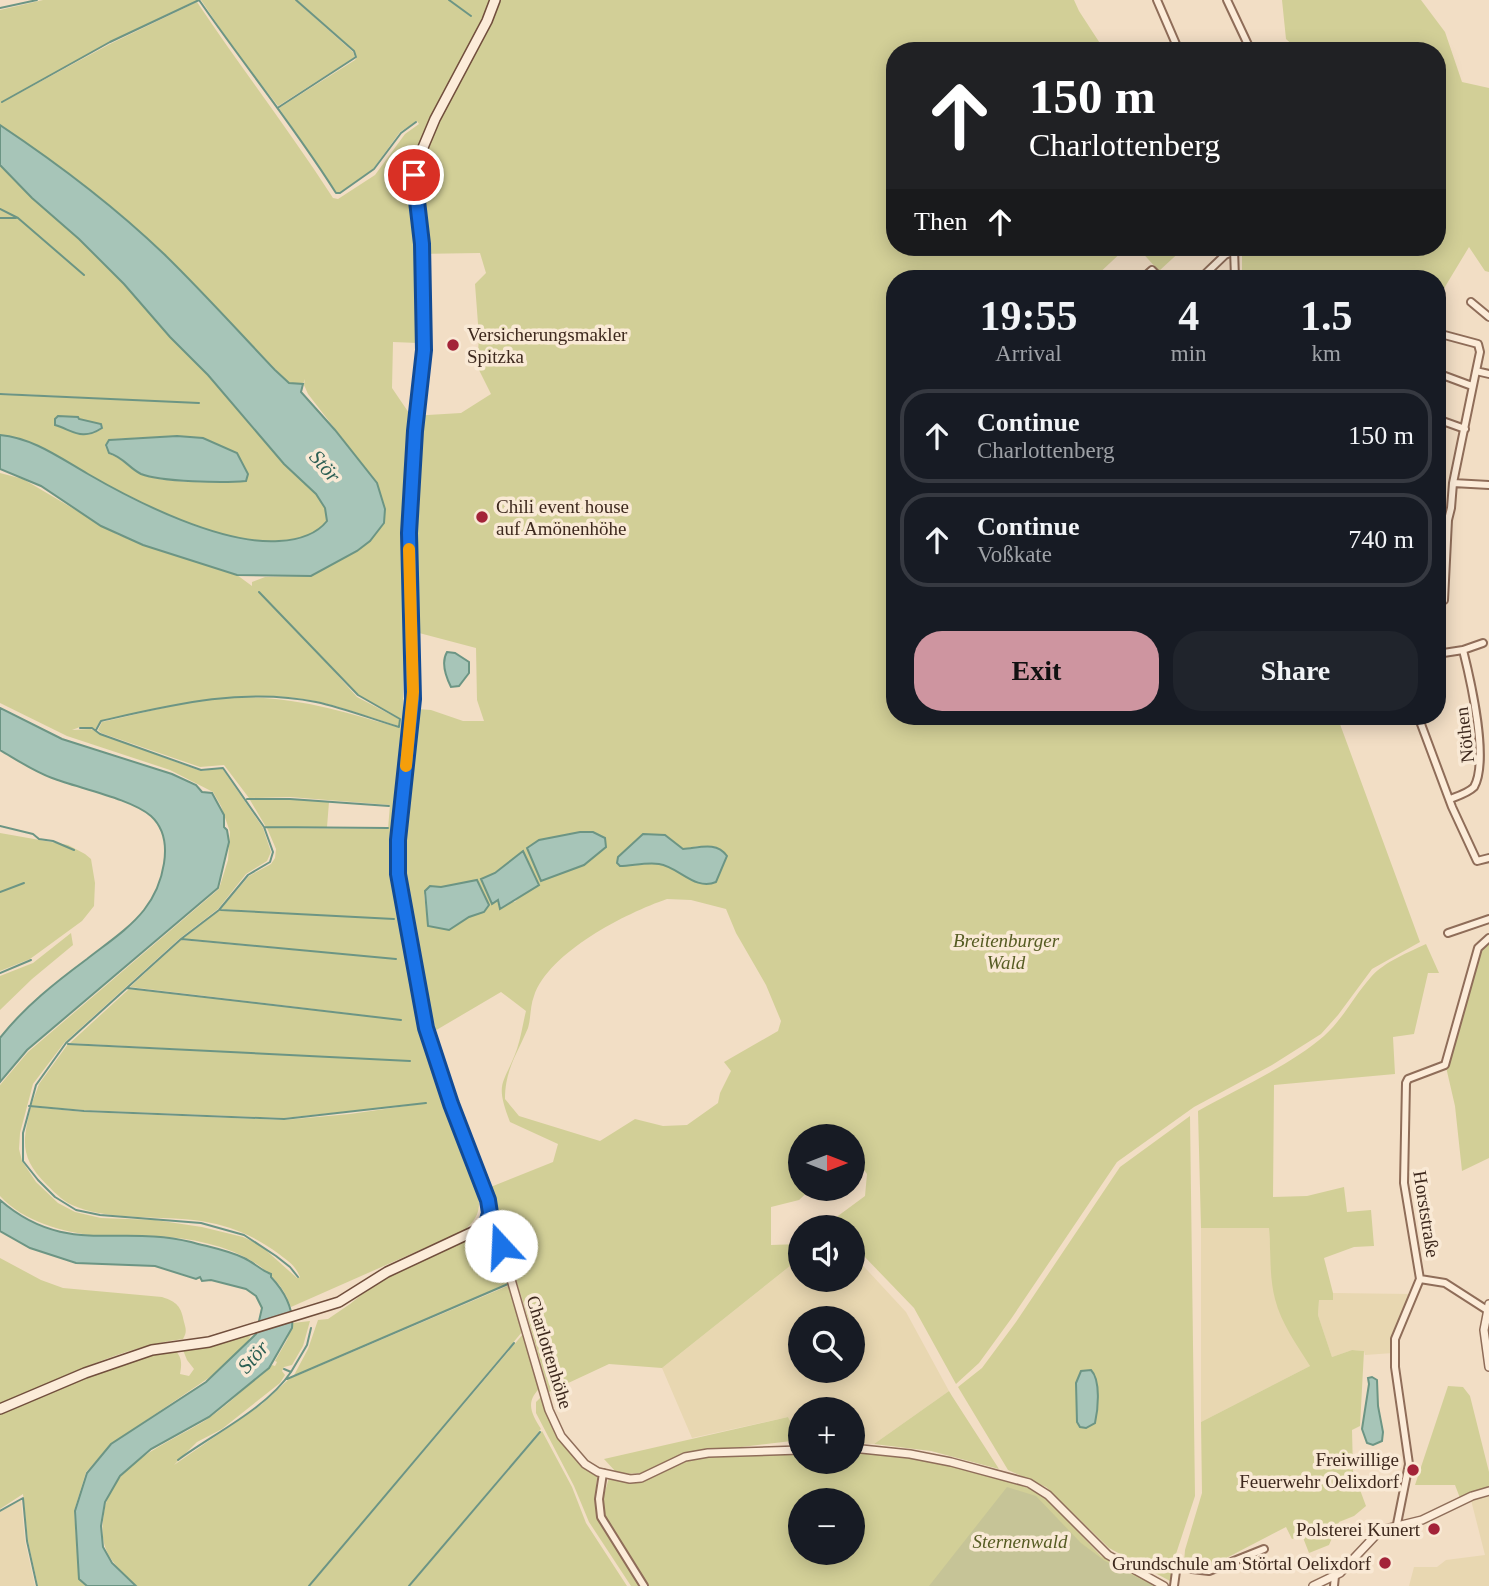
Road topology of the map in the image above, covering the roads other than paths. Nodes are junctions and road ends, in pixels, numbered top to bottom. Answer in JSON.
{"nodes":[{"id":1,"x":495,"y":0,"type":"edge"},
{"id":2,"x":1157,"y":0,"type":"edge"},
{"id":3,"x":1227,"y":0,"type":"edge"},
{"id":4,"x":1175,"y":42,"type":"edge"},
{"id":5,"x":1247,"y":42,"type":"edge"},
{"id":6,"x":1225,"y":256,"type":"edge"},
{"id":7,"x":1210,"y":270,"type":"edge"},
{"id":8,"x":1471,"y":302,"type":"dead end"},
{"id":9,"x":1489,"y":317,"type":"edge"},
{"id":10,"x":1446,"y":335,"type":"edge"},
{"id":11,"x":1476,"y":371,"type":"junction"},
{"id":12,"x":1489,"y":374,"type":"edge"},
{"id":13,"x":1446,"y":376,"type":"edge"},
{"id":14,"x":1472,"y":386,"type":"junction"},
{"id":15,"x":1446,"y":422,"type":"edge"},
{"id":16,"x":1465,"y":429,"type":"junction"},
{"id":17,"x":1453,"y":483,"type":"junction"},
{"id":18,"x":1489,"y":485,"type":"edge"},
{"id":19,"x":1448,"y":520,"type":"joint"},
{"id":20,"x":1446,"y":560,"type":"edge"},
{"id":21,"x":1483,"y":643,"type":"dead end"},
{"id":22,"x":1463,"y":650,"type":"junction"},
{"id":23,"x":1446,"y":653,"type":"edge"},
{"id":24,"x":1421,"y":725,"type":"edge"},
{"id":25,"x":1450,"y":799,"type":"junction"},
{"id":26,"x":1489,"y":858,"type":"edge"},
{"id":27,"x":1489,"y":919,"type":"edge"},
{"id":28,"x":1448,"y":933,"type":"dead end"},
{"id":29,"x":1489,"y":938,"type":"edge"},
{"id":30,"x":488,"y":1220,"type":"junction"},
{"id":31,"x":1420,"y":1279,"type":"junction"},
{"id":32,"x":1488,"y":1307,"type":"edge"},
{"id":33,"x":1489,"y":1367,"type":"edge"},
{"id":34,"x":0,"y":1409,"type":"edge"},
{"id":35,"x":865,"y":1449,"type":"edge"},
{"id":36,"x":788,"y":1450,"type":"edge"},
{"id":37,"x":605,"y":1474,"type":"junction"},
{"id":38,"x":1489,"y":1491,"type":"edge"},
{"id":39,"x":1397,"y":1524,"type":"junction"},
{"id":40,"x":1264,"y":1549,"type":"dead end"},
{"id":41,"x":1335,"y":1576,"type":"junction"},
{"id":42,"x":644,"y":1586,"type":"edge"},
{"id":43,"x":1164,"y":1586,"type":"edge"},
{"id":44,"x":1174,"y":1586,"type":"edge"},
{"id":45,"x":1313,"y":1586,"type":"edge"},
{"id":46,"x":1334,"y":1586,"type":"edge"}],
"edges":[{"from":1,"to":30,"type":"main road"},
{"from":2,"to":4,"type":"street"},
{"from":3,"to":5,"type":"street"},
{"from":6,"to":7,"type":"street"},
{"from":8,"to":9,"type":"street"},
{"from":10,"to":11,"type":"street"},
{"from":11,"to":12,"type":"street"},
{"from":11,"to":14,"type":"street"},
{"from":13,"to":14,"type":"street"},
{"from":14,"to":16,"type":"street"},
{"from":15,"to":16,"type":"street"},
{"from":16,"to":17,"type":"street"},
{"from":17,"to":18,"type":"street"},
{"from":17,"to":19,"type":"street"},
{"from":19,"to":20,"type":"street"},
{"from":21,"to":22,"type":"street"},
{"from":22,"to":23,"type":"street"},
{"from":22,"to":25,"type":"street","name":"Nöthen"},
{"from":24,"to":25,"type":"street"},
{"from":25,"to":26,"type":"street"},
{"from":27,"to":28,"type":"street"},
{"from":29,"to":31,"type":"street","name":"Horststraße"},
{"from":30,"to":34,"type":"main road"},
{"from":30,"to":37,"type":"street","name":"Charlottenhöhe"},
{"from":31,"to":32,"type":"street"},
{"from":31,"to":39,"type":"street","name":"Horststraße"},
{"from":32,"to":33,"type":"street"},
{"from":35,"to":43,"type":"street"},
{"from":36,"to":37,"type":"street"},
{"from":37,"to":42,"type":"street"},
{"from":38,"to":39,"type":"street"},
{"from":39,"to":41,"type":"street"},
{"from":40,"to":44,"type":"street"},
{"from":41,"to":45,"type":"street"},
{"from":41,"to":46,"type":"street"}]}
